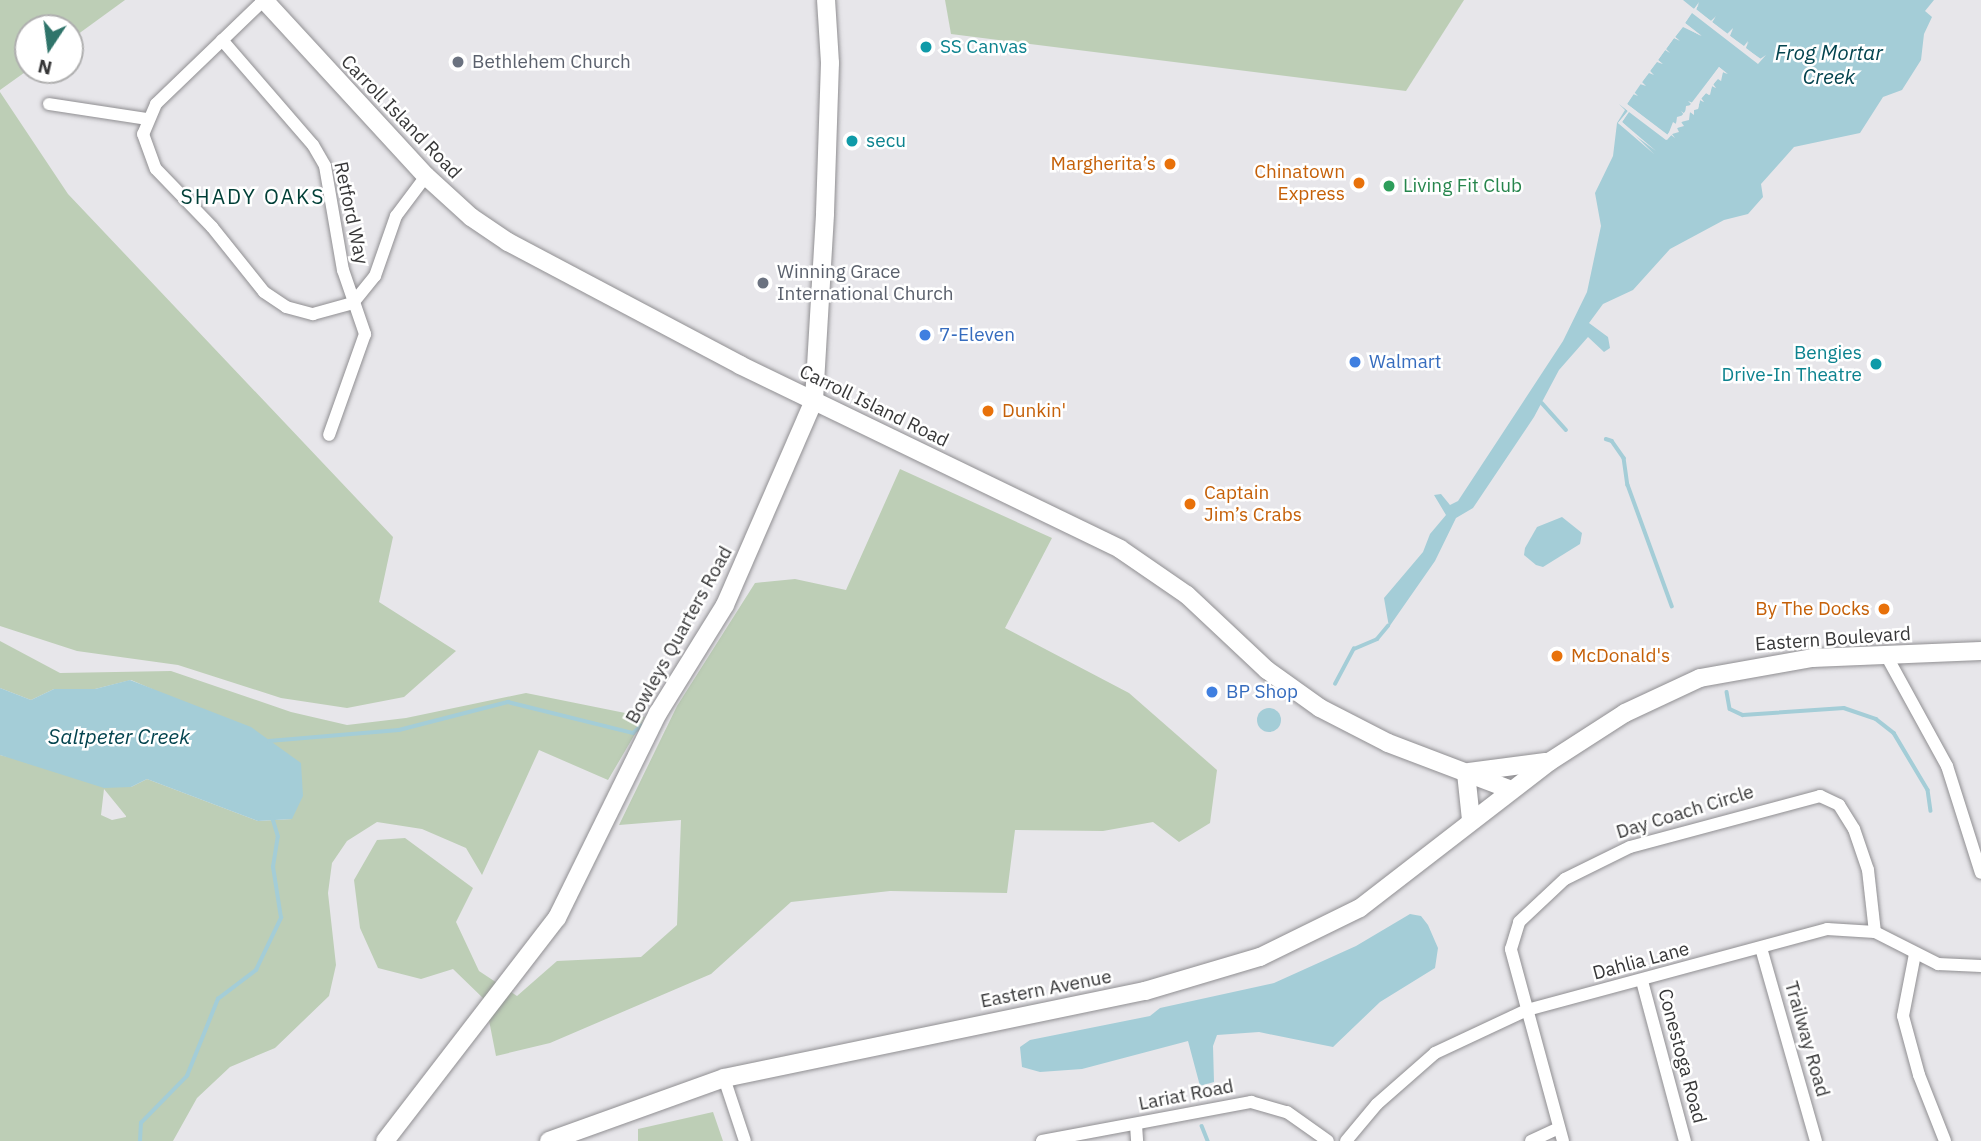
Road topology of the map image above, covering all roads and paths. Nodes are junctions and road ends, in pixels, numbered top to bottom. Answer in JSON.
{"nodes":[{"id":1,"x":264,"y":0,"type":"edge"},
{"id":2,"x":826,"y":0,"type":"edge"},
{"id":3,"x":222,"y":40,"type":"junction"},
{"id":4,"x":48,"y":104,"type":"dead end"},
{"id":5,"x":147,"y":119,"type":"junction"},
{"id":6,"x":426,"y":176,"type":"junction"},
{"id":7,"x":353,"y":303,"type":"junction"},
{"id":8,"x":814,"y":400,"type":"junction"},
{"id":9,"x":329,"y":436,"type":"dead end"},
{"id":10,"x":1981,"y":651,"type":"edge"},
{"id":11,"x":1886,"y":655,"type":"junction"},
{"id":12,"x":1549,"y":762,"type":"junction"},
{"id":13,"x":1466,"y":773,"type":"junction"},
{"id":14,"x":1510,"y":789,"type":"junction"},
{"id":15,"x":1471,"y":820,"type":"junction"},
{"id":16,"x":1981,"y":873,"type":"edge"},
{"id":17,"x":1875,"y":932,"type":"junction"},
{"id":18,"x":1761,"y":948,"type":"junction"},
{"id":19,"x":1915,"y":954,"type":"junction"},
{"id":20,"x":1981,"y":966,"type":"edge"},
{"id":21,"x":1642,"y":981,"type":"junction"},
{"id":22,"x":1527,"y":1010,"type":"junction"},
{"id":23,"x":724,"y":1078,"type":"junction"},
{"id":24,"x":1136,"y":1125,"type":"junction"},
{"id":25,"x":1559,"y":1128,"type":"junction"},
{"id":26,"x":384,"y":1141,"type":"edge"},
{"id":27,"x":549,"y":1141,"type":"edge"},
{"id":28,"x":745,"y":1141,"type":"edge"},
{"id":29,"x":1042,"y":1141,"type":"edge"},
{"id":30,"x":1137,"y":1141,"type":"edge"},
{"id":31,"x":1328,"y":1141,"type":"edge"},
{"id":32,"x":1346,"y":1141,"type":"edge"},
{"id":33,"x":1531,"y":1141,"type":"edge"},
{"id":34,"x":1563,"y":1141,"type":"edge"},
{"id":35,"x":1685,"y":1141,"type":"edge"},
{"id":36,"x":1816,"y":1141,"type":"edge"},
{"id":37,"x":1945,"y":1141,"type":"edge"}],
"edges":[{"from":1,"to":3,"type":"street"},
{"from":1,"to":6,"type":"street","name":"Carroll Island Road"},
{"from":2,"to":8,"type":"street","name":"Bowleys Quarters Road"},
{"from":3,"to":5,"type":"street"},
{"from":3,"to":7,"type":"street","name":"Retford Way"},
{"from":4,"to":5,"type":"street"},
{"from":5,"to":7,"type":"street"},
{"from":6,"to":7,"type":"street"},
{"from":6,"to":8,"type":"street","name":"Carroll Island Road"},
{"from":7,"to":9,"type":"street","name":"Retford Way"},
{"from":8,"to":13,"type":"street","name":"Carroll Island Road"},
{"from":8,"to":26,"type":"street","name":"Bowleys Quarters Road"},
{"from":10,"to":11,"type":"street","name":"Eastern Boulevard"},
{"from":11,"to":12,"type":"street","name":"Eastern Boulevard"},
{"from":11,"to":16,"type":"street"},
{"from":12,"to":13,"type":"street"},
{"from":12,"to":14,"type":"street","name":"Eastern Boulevard"},
{"from":13,"to":14,"type":"street","name":"Carroll Island Road"},
{"from":13,"to":15,"type":"street"},
{"from":14,"to":15,"type":"street","name":"Eastern Avenue"},
{"from":15,"to":23,"type":"street","name":"Eastern Avenue"},
{"from":17,"to":18,"type":"street","name":"Dahlia Lane"},
{"from":17,"to":19,"type":"street","name":"Dahlia Lane"},
{"from":17,"to":22,"type":"street","name":"Day Coach Circle"},
{"from":18,"to":21,"type":"street","name":"Dahlia Lane"},
{"from":18,"to":36,"type":"street","name":"Trailway Road"},
{"from":19,"to":20,"type":"street","name":"Dahlia Lane"},
{"from":19,"to":37,"type":"street"},
{"from":21,"to":22,"type":"street","name":"Dahlia Lane"},
{"from":21,"to":35,"type":"street","name":"Conestoga Road"},
{"from":22,"to":25,"type":"street","name":"Day Coach Circle"},
{"from":22,"to":32,"type":"street","name":"Dahlia Lane"},
{"from":23,"to":27,"type":"street","name":"Eastern Avenue"},
{"from":23,"to":28,"type":"street"},
{"from":24,"to":29,"type":"street","name":"Lariat Road"},
{"from":24,"to":30,"type":"street"},
{"from":24,"to":31,"type":"street","name":"Lariat Road"},
{"from":25,"to":33,"type":"street"},
{"from":25,"to":34,"type":"street","name":"Day Coach Circle"}]}
